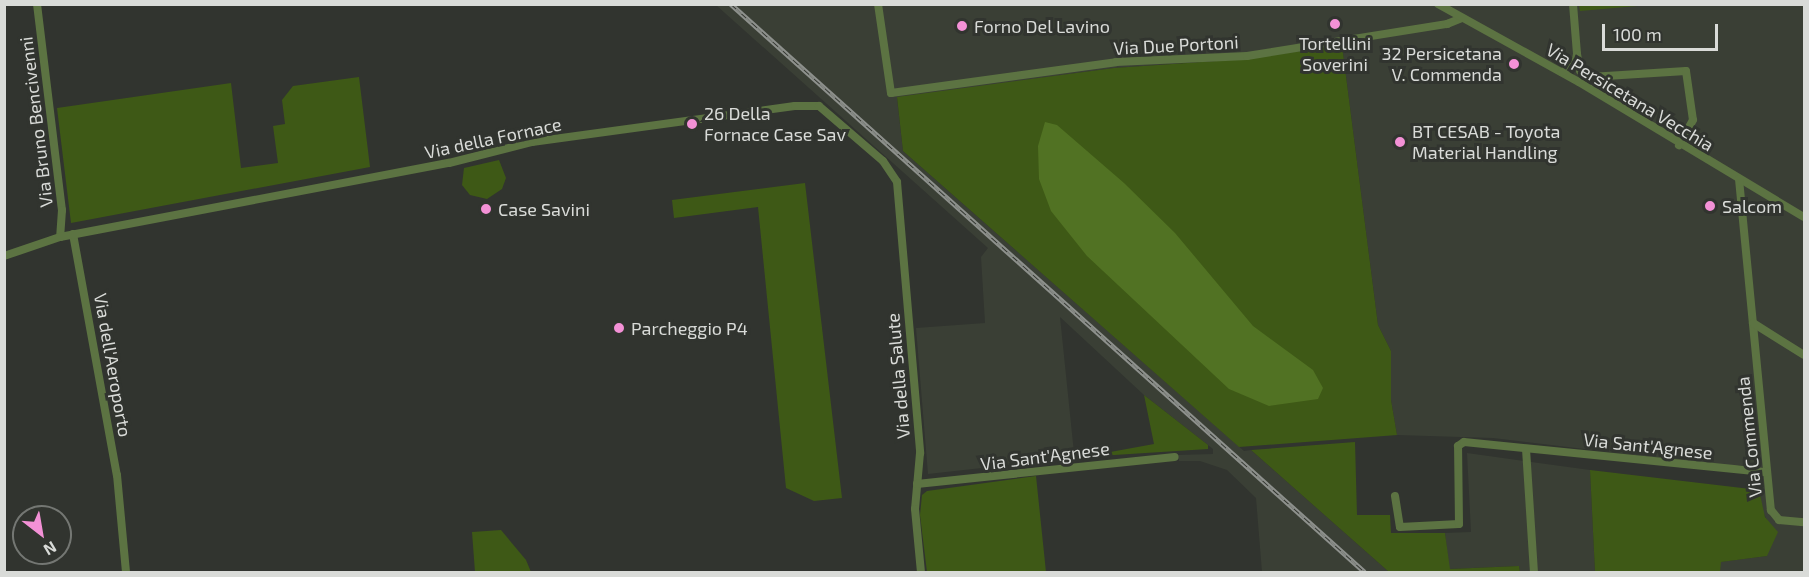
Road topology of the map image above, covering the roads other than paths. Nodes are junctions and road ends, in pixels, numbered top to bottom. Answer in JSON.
{"nodes":[{"id":1,"x":37,"y":4,"type":"edge"},
{"id":2,"x":878,"y":4,"type":"edge"},
{"id":3,"x":1438,"y":4,"type":"edge"},
{"id":4,"x":1573,"y":4,"type":"edge"},
{"id":5,"x":1462,"y":18,"type":"junction"},
{"id":6,"x":1577,"y":54,"type":"junction"},
{"id":7,"x":1580,"y":69,"type":"junction"},
{"id":8,"x":1562,"y":72,"type":"junction"},
{"id":9,"x":1579,"y":82,"type":"junction"},
{"id":10,"x":1679,"y":145,"type":"junction"},
{"id":11,"x":895,"y":176,"type":"joint"},
{"id":12,"x":1739,"y":179,"type":"junction"},
{"id":13,"x":1804,"y":217,"type":"edge"},
{"id":14,"x":73,"y":234,"type":"junction"},
{"id":15,"x":60,"y":237,"type":"junction"},
{"id":16,"x":4,"y":256,"type":"edge"},
{"id":17,"x":1753,"y":323,"type":"junction"},
{"id":18,"x":1804,"y":355,"type":"edge"},
{"id":19,"x":1526,"y":449,"type":"junction"},
{"id":20,"x":1175,"y":457,"type":"dead end"},
{"id":21,"x":1767,"y":472,"type":"junction"},
{"id":22,"x":917,"y":484,"type":"junction"},
{"id":23,"x":1395,"y":496,"type":"dead end"},
{"id":24,"x":1804,"y":522,"type":"edge"},
{"id":25,"x":126,"y":573,"type":"edge"},
{"id":26,"x":921,"y":573,"type":"edge"},
{"id":27,"x":1534,"y":573,"type":"edge"}],
"edges":[{"from":1,"to":15,"type":"street","name":"Via Bruno Bencivenni"},
{"from":2,"to":5,"type":"street","name":"Via Due Portoni"},
{"from":3,"to":5,"type":"street","name":"Via Persicetana Vecchia"},
{"from":4,"to":6,"type":"street"},
{"from":5,"to":8,"type":"street","name":"Via Persicetana Vecchia"},
{"from":6,"to":7,"type":"street"},
{"from":6,"to":8,"type":"street"},
{"from":7,"to":9,"type":"street"},
{"from":7,"to":10,"type":"street"},
{"from":8,"to":9,"type":"street","name":"Via Persicetana Vecchia"},
{"from":9,"to":10,"type":"street","name":"Via Persicetana Vecchia"},
{"from":10,"to":12,"type":"street","name":"Via Persicetana Vecchia"},
{"from":11,"to":14,"type":"street","name":"Via della Fornace"},
{"from":11,"to":22,"type":"street","name":"Via della Salute"},
{"from":12,"to":13,"type":"street","name":"Via Persicetana Vecchia"},
{"from":12,"to":17,"type":"street","name":"Via Commenda"},
{"from":14,"to":15,"type":"street"},
{"from":14,"to":25,"type":"street","name":"Via dell'Aeroporto"},
{"from":15,"to":16,"type":"street"},
{"from":17,"to":18,"type":"street"},
{"from":17,"to":21,"type":"street","name":"Via Commenda"},
{"from":19,"to":21,"type":"street","name":"Via Sant'Agnese"},
{"from":19,"to":23,"type":"street","name":"Via Sant'Agnese"},
{"from":19,"to":27,"type":"street"},
{"from":20,"to":22,"type":"street","name":"Via Sant'Agnese"},
{"from":21,"to":24,"type":"street","name":"Via Commenda"},
{"from":22,"to":26,"type":"street","name":"Via della Salute"}]}
